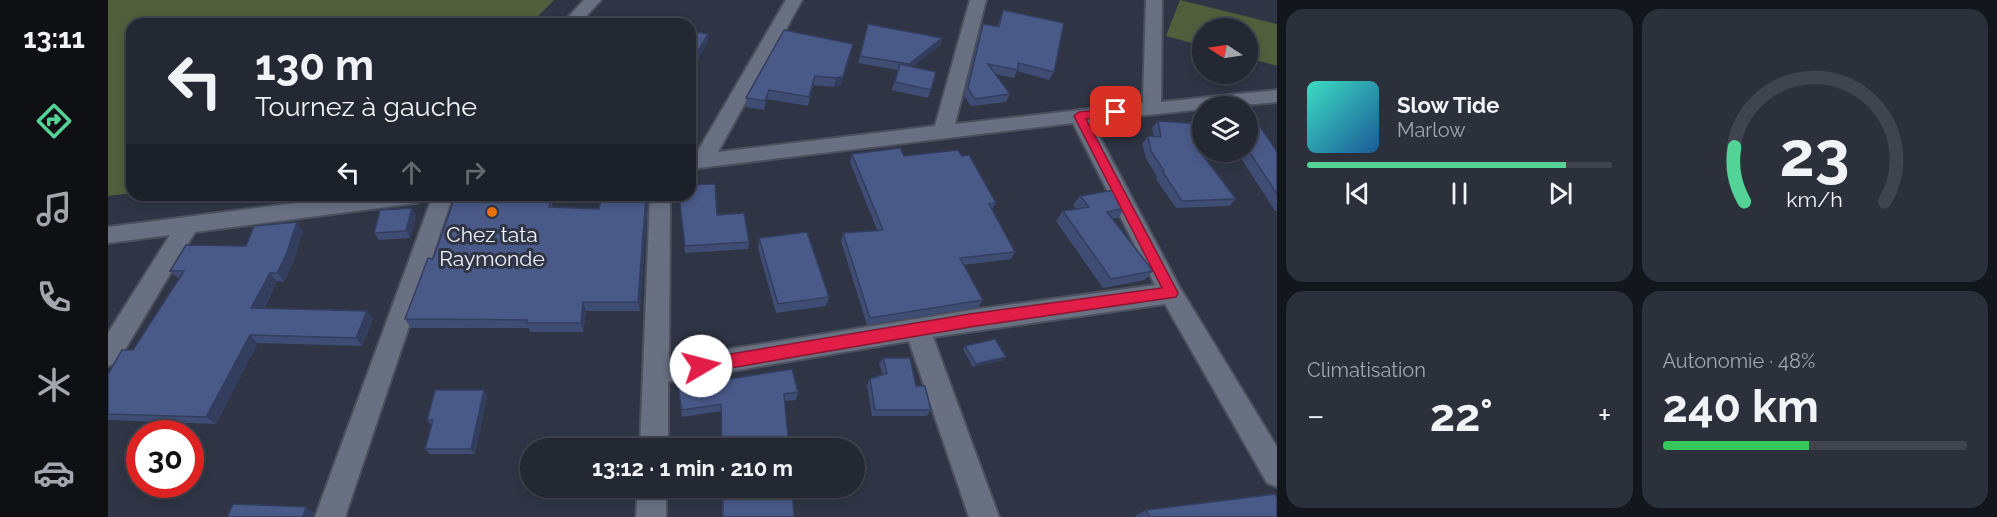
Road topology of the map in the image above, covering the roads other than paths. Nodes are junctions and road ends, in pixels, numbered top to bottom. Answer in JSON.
{"nodes":[{"id":1,"x":593,"y":0,"type":"edge"},
{"id":2,"x":794,"y":0,"type":"edge"},
{"id":3,"x":978,"y":0,"type":"edge"},
{"id":4,"x":1154,"y":0,"type":"edge"},
{"id":5,"x":576,"y":18,"type":"edge"},
{"id":6,"x":1277,"y":96,"type":"edge"},
{"id":7,"x":1152,"y":108,"type":"junction"},
{"id":8,"x":1079,"y":116,"type":"junction"},
{"id":9,"x":943,"y":132,"type":"junction"},
{"id":10,"x":696,"y":161,"type":"edge"},
{"id":11,"x":367,"y":201,"type":"edge"},
{"id":12,"x":441,"y":201,"type":"edge"},
{"id":13,"x":660,"y":201,"type":"edge"},
{"id":14,"x":187,"y":226,"type":"junction"},
{"id":15,"x":108,"y":235,"type":"edge"},
{"id":16,"x":1171,"y":293,"type":"junction"},
{"id":17,"x":918,"y":330,"type":"junction"},
{"id":18,"x":108,"y":355,"type":"edge"},
{"id":19,"x":657,"y":372,"type":"junction"},
{"id":20,"x":654,"y":438,"type":"edge"},
{"id":21,"x":1277,"y":473,"type":"edge"},
{"id":22,"x":652,"y":498,"type":"edge"},
{"id":23,"x":330,"y":517,"type":"edge"},
{"id":24,"x":651,"y":517,"type":"edge"},
{"id":25,"x":984,"y":517,"type":"edge"}],
"edges":[{"from":1,"to":5,"type":"street"},
{"from":2,"to":10,"type":"street"},
{"from":3,"to":9,"type":"street"},
{"from":4,"to":7,"type":"street"},
{"from":6,"to":7,"type":"street"},
{"from":7,"to":8,"type":"street"},
{"from":8,"to":9,"type":"street"},
{"from":8,"to":16,"type":"street"},
{"from":9,"to":10,"type":"street"},
{"from":11,"to":14,"type":"street"},
{"from":12,"to":23,"type":"street"},
{"from":13,"to":19,"type":"street"},
{"from":14,"to":15,"type":"street"},
{"from":14,"to":18,"type":"street"},
{"from":16,"to":17,"type":"street"},
{"from":16,"to":21,"type":"street"},
{"from":17,"to":19,"type":"street"},
{"from":17,"to":25,"type":"street"},
{"from":19,"to":20,"type":"street"},
{"from":22,"to":24,"type":"street"}]}
